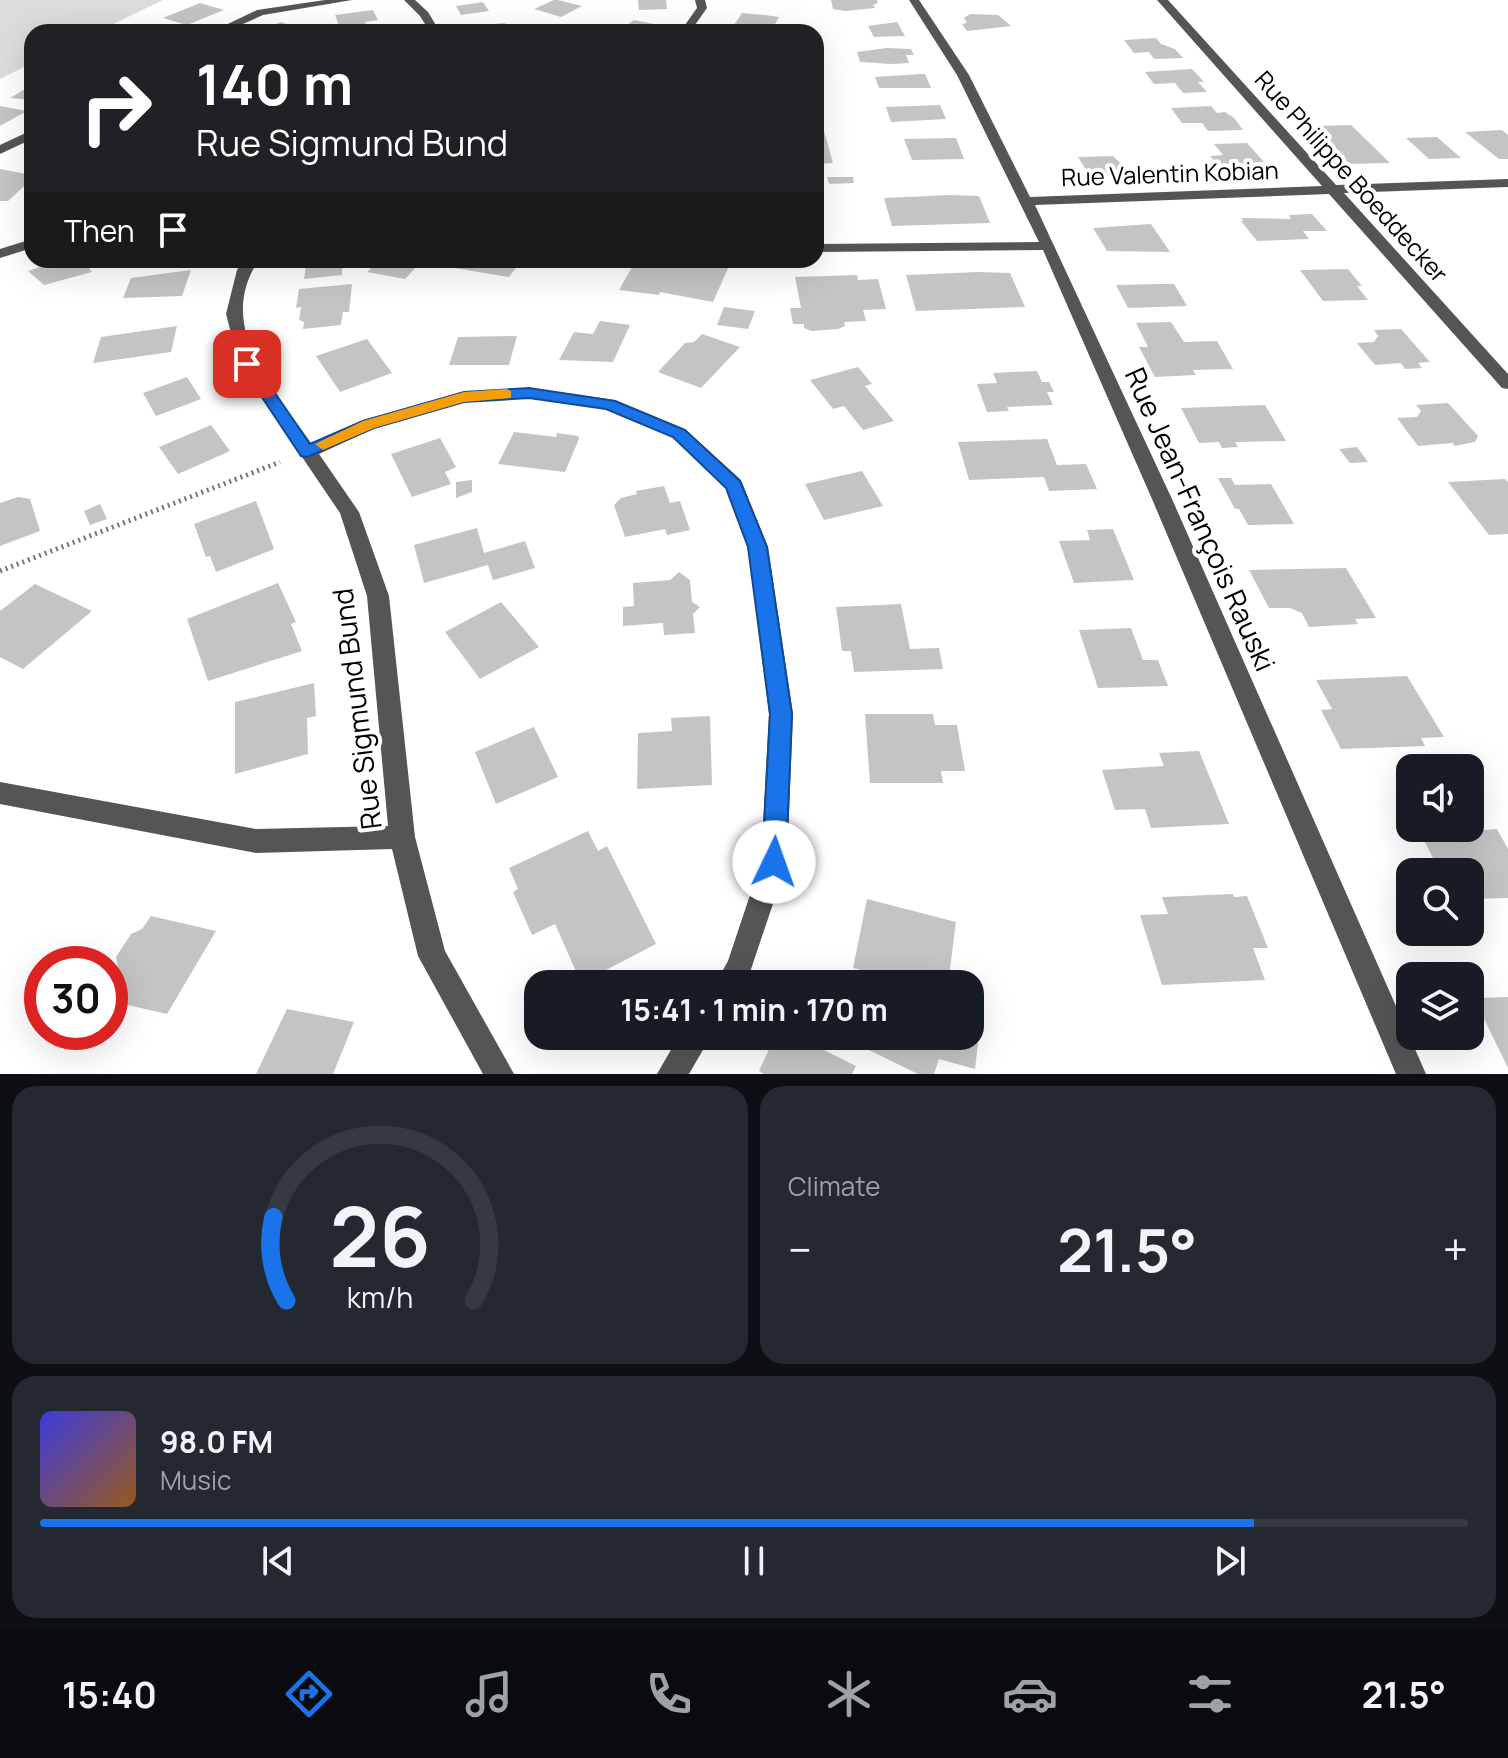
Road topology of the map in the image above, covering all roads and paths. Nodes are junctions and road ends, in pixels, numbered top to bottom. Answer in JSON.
{"nodes":[{"id":1,"x":347,"y":0,"type":"edge"},
{"id":2,"x":409,"y":0,"type":"edge"},
{"id":3,"x":700,"y":0,"type":"edge"},
{"id":4,"x":914,"y":0,"type":"edge"},
{"id":5,"x":1162,"y":0,"type":"edge"},
{"id":6,"x":234,"y":24,"type":"edge"},
{"id":7,"x":430,"y":24,"type":"edge"},
{"id":8,"x":691,"y":24,"type":"edge"},
{"id":9,"x":24,"y":138,"type":"edge"},
{"id":10,"x":0,"y":150,"type":"edge"},
{"id":11,"x":1508,"y":183,"type":"edge"},
{"id":12,"x":1331,"y":189,"type":"junction"},
{"id":13,"x":1027,"y":201,"type":"junction"},
{"id":14,"x":24,"y":246,"type":"edge"},
{"id":15,"x":1048,"y":246,"type":"junction"},
{"id":16,"x":824,"y":248,"type":"edge"},
{"id":17,"x":0,"y":254,"type":"edge"},
{"id":18,"x":246,"y":268,"type":"edge"},
{"id":19,"x":1508,"y":384,"type":"edge"},
{"id":20,"x":307,"y":452,"type":"junction"},
{"id":21,"x":0,"y":571,"type":"edge"},
{"id":22,"x":0,"y":793,"type":"edge"},
{"id":23,"x":402,"y":837,"type":"junction"},
{"id":24,"x":738,"y":970,"type":"edge"},
{"id":25,"x":687,"y":1050,"type":"edge"},
{"id":26,"x":499,"y":1074,"type":"edge"},
{"id":27,"x":672,"y":1074,"type":"edge"},
{"id":28,"x":1411,"y":1074,"type":"edge"}],
"edges":[{"from":1,"to":6,"type":"street"},
{"from":2,"to":7,"type":"street"},
{"from":3,"to":8,"type":"street"},
{"from":4,"to":13,"type":"street","name":"Rue Jean-François Rauski"},
{"from":5,"to":12,"type":"street","name":"Rue Philippe Boeddecker"},
{"from":9,"to":10,"type":"street"},
{"from":11,"to":12,"type":"street","name":"Rue Valentin Kobian"},
{"from":12,"to":13,"type":"street","name":"Rue Valentin Kobian"},
{"from":12,"to":19,"type":"street","name":"Rue Philippe Boeddecker"},
{"from":13,"to":15,"type":"street","name":"Rue Jean-François Rauski"},
{"from":14,"to":17,"type":"street"},
{"from":15,"to":16,"type":"street"},
{"from":15,"to":28,"type":"street","name":"Rue Jean-François Rauski"},
{"from":18,"to":20,"type":"street","name":"Rue Sigmund Bund"},
{"from":20,"to":21,"type":"path"},
{"from":20,"to":23,"type":"street","name":"Rue Sigmund Bund"},
{"from":20,"to":24,"type":"street"},
{"from":22,"to":23,"type":"street"},
{"from":23,"to":26,"type":"street","name":"Rue Sigmund Bund"},
{"from":25,"to":27,"type":"street"}]}
